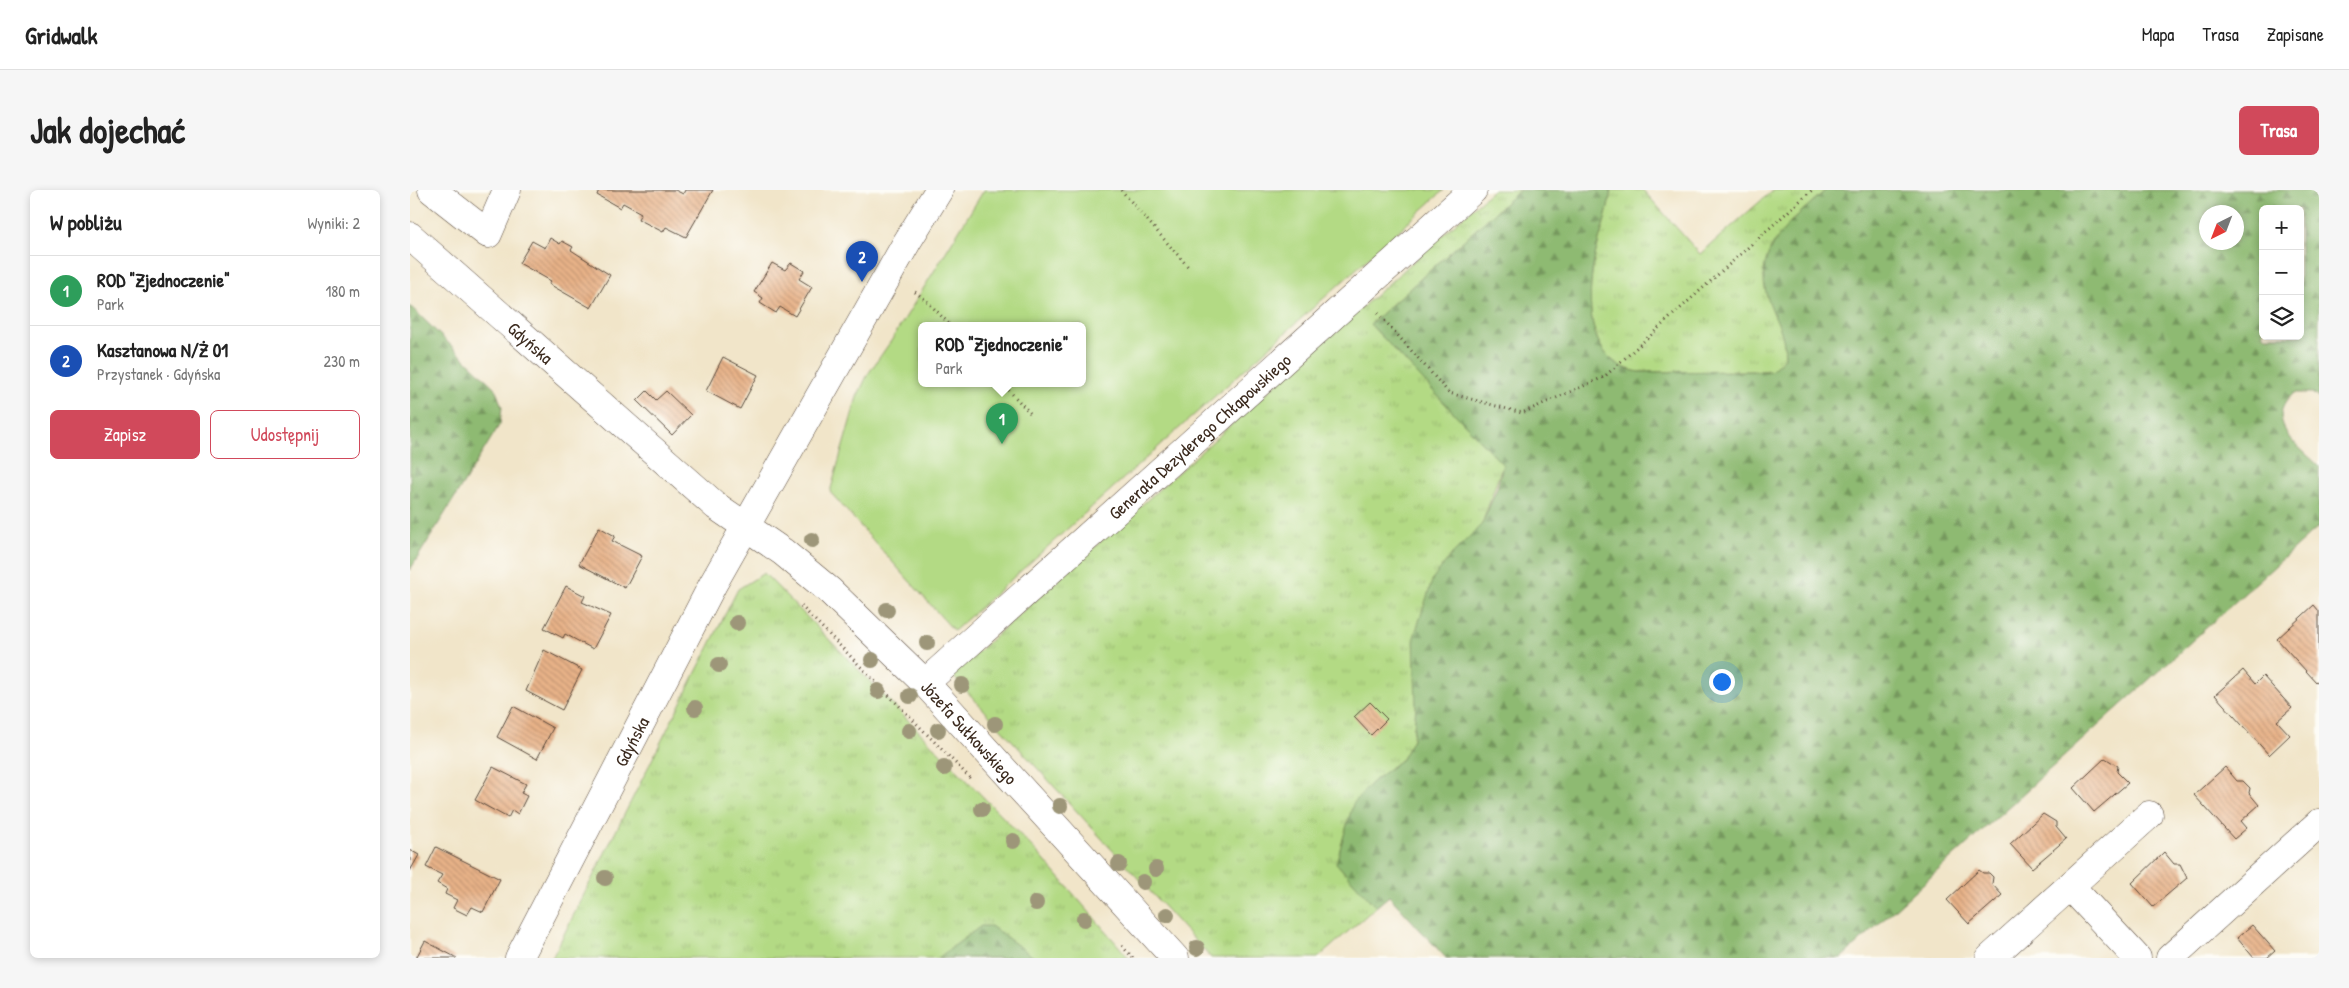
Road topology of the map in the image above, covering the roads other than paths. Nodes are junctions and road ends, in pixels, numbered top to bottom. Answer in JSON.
{"nodes":[{"id":1,"x":432,"y":190,"type":"edge"},
{"id":2,"x":939,"y":190,"type":"edge"},
{"id":3,"x":1473,"y":190,"type":"edge"},
{"id":4,"x":504,"y":196,"type":"edge"},
{"id":5,"x":410,"y":236,"type":"edge"},
{"id":6,"x":745,"y":525,"type":"junction"},
{"id":7,"x":925,"y":684,"type":"junction"},
{"id":8,"x":2149,"y":815,"type":"dead end"},
{"id":9,"x":2319,"y":823,"type":"edge"},
{"id":10,"x":2070,"y":886,"type":"junction"},
{"id":11,"x":519,"y":958,"type":"edge"},
{"id":12,"x":1175,"y":958,"type":"edge"},
{"id":13,"x":1990,"y":958,"type":"edge"},
{"id":14,"x":2137,"y":958,"type":"edge"},
{"id":15,"x":2170,"y":958,"type":"edge"}],
"edges":[{"from":1,"to":4,"type":"street"},
{"from":2,"to":6,"type":"street","name":"Gdyńska"},
{"from":3,"to":7,"type":"street","name":"Generała Dezyderego Chłapowskiego"},
{"from":5,"to":6,"type":"street","name":"Gdyńska"},
{"from":6,"to":7,"type":"street","name":"Józefa Sułkowskiego"},
{"from":6,"to":11,"type":"street","name":"Gdyńska"},
{"from":7,"to":12,"type":"street","name":"Józefa Sułkowskiego"},
{"from":8,"to":10,"type":"street"},
{"from":9,"to":15,"type":"street"},
{"from":10,"to":13,"type":"street"},
{"from":10,"to":14,"type":"street"}]}
